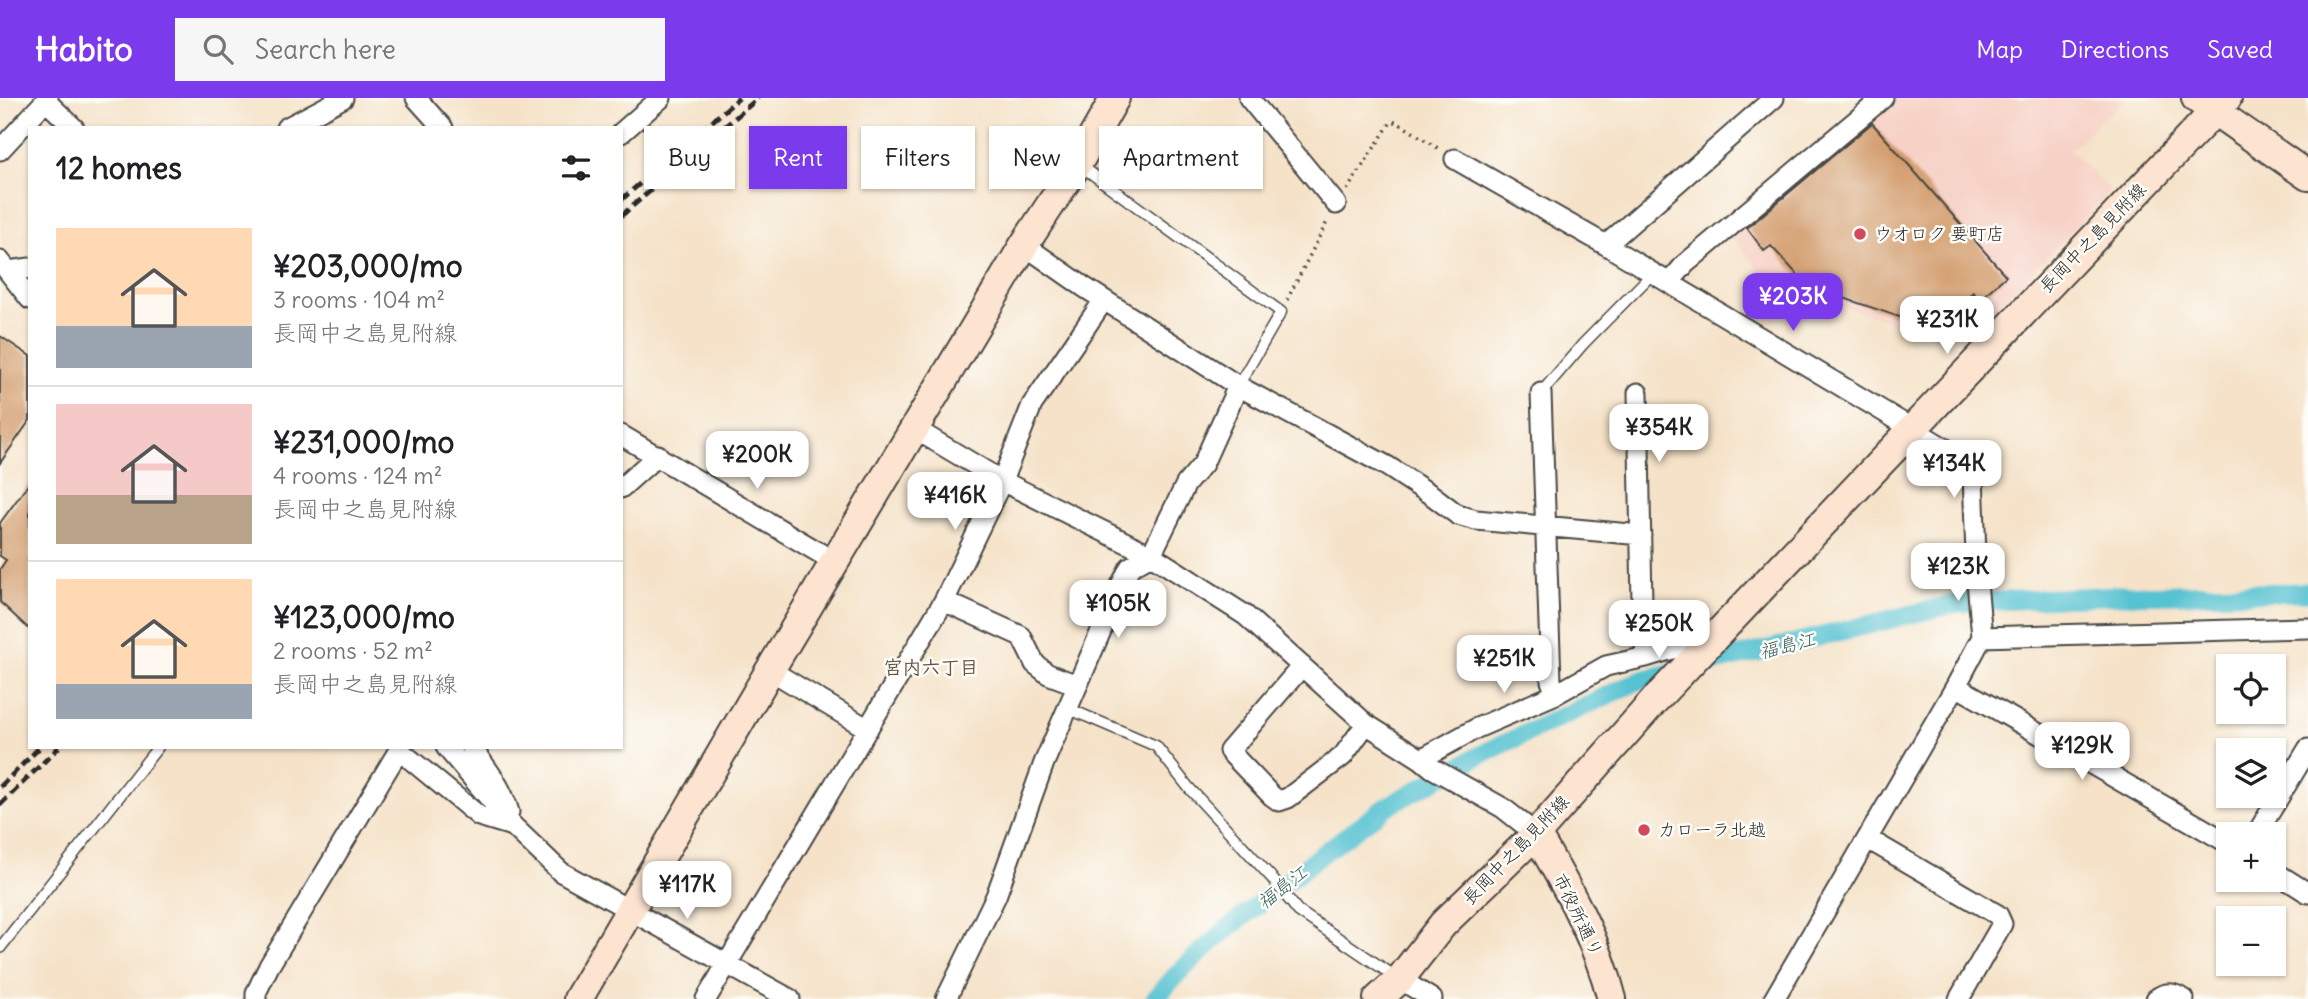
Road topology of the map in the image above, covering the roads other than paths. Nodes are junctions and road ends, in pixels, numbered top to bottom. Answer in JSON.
{"nodes":[{"id":1,"x":343,"y":98,"type":"edge"},
{"id":2,"x":416,"y":98,"type":"edge"},
{"id":3,"x":661,"y":98,"type":"edge"},
{"id":4,"x":1115,"y":98,"type":"edge"},
{"id":5,"x":1249,"y":98,"type":"edge"},
{"id":6,"x":1774,"y":98,"type":"edge"},
{"id":7,"x":1883,"y":98,"type":"edge"},
{"id":8,"x":47,"y":99,"type":"edge"},
{"id":9,"x":2213,"y":102,"type":"edge"},
{"id":10,"x":72,"y":126,"type":"edge"},
{"id":11,"x":290,"y":126,"type":"edge"},
{"id":12,"x":441,"y":126,"type":"edge"},
{"id":13,"x":623,"y":131,"type":"edge"},
{"id":14,"x":0,"y":150,"type":"edge"},
{"id":15,"x":1085,"y":151,"type":"edge"},
{"id":16,"x":1455,"y":159,"type":"road end"},
{"id":17,"x":1085,"y":168,"type":"edge"},
{"id":18,"x":2308,"y":176,"type":"edge"},
{"id":19,"x":1061,"y":189,"type":"edge"},
{"id":20,"x":1336,"y":204,"type":"road end"},
{"id":21,"x":1024,"y":245,"type":"junction"},
{"id":22,"x":1606,"y":245,"type":"junction"},
{"id":23,"x":4,"y":266,"type":"edge"},
{"id":24,"x":28,"y":268,"type":"edge"},
{"id":25,"x":1661,"y":279,"type":"junction"},
{"id":26,"x":28,"y":297,"type":"edge"},
{"id":27,"x":1104,"y":300,"type":"junction"},
{"id":28,"x":1238,"y":386,"type":"junction"},
{"id":29,"x":1541,"y":393,"type":"joint"},
{"id":30,"x":1638,"y":393,"type":"dead end"},
{"id":31,"x":915,"y":429,"type":"junction"},
{"id":32,"x":1913,"y":429,"type":"junction"},
{"id":33,"x":623,"y":436,"type":"edge"},
{"id":34,"x":658,"y":455,"type":"junction"},
{"id":35,"x":1002,"y":481,"type":"junction"},
{"id":36,"x":623,"y":486,"type":"edge"},
{"id":37,"x":1544,"y":526,"type":"junction"},
{"id":38,"x":1641,"y":535,"type":"junction"},
{"id":39,"x":1151,"y":555,"type":"junction"},
{"id":40,"x":835,"y":562,"type":"junction"},
{"id":41,"x":944,"y":601,"type":"junction"},
{"id":42,"x":2308,"y":628,"type":"edge"},
{"id":43,"x":1981,"y":629,"type":"junction"},
{"id":44,"x":1708,"y":645,"type":"junction"},
{"id":45,"x":1646,"y":657,"type":"junction"},
{"id":46,"x":1301,"y":666,"type":"junction"},
{"id":47,"x":770,"y":670,"type":"junction"},
{"id":48,"x":1077,"y":685,"type":"junction"},
{"id":49,"x":1956,"y":686,"type":"junction"},
{"id":50,"x":1556,"y":694,"type":"junction"},
{"id":51,"x":1068,"y":708,"type":"junction"},
{"id":52,"x":1366,"y":724,"type":"junction"},
{"id":53,"x":868,"y":729,"type":"junction"},
{"id":54,"x":156,"y":749,"type":"edge"},
{"id":55,"x":448,"y":749,"type":"edge"},
{"id":56,"x":472,"y":749,"type":"edge"},
{"id":57,"x":2308,"y":749,"type":"edge"},
{"id":58,"x":1427,"y":764,"type":"junction"},
{"id":59,"x":2264,"y":822,"type":"edge"},
{"id":60,"x":513,"y":826,"type":"junction"},
{"id":61,"x":1536,"y":834,"type":"junction"},
{"id":62,"x":2216,"y":836,"type":"edge"},
{"id":63,"x":1868,"y":839,"type":"junction"},
{"id":64,"x":2286,"y":879,"type":"edge"},
{"id":65,"x":2308,"y":893,"type":"edge"},
{"id":66,"x":631,"y":912,"type":"junction"},
{"id":67,"x":0,"y":948,"type":"edge"},
{"id":68,"x":725,"y":965,"type":"junction"},
{"id":69,"x":1400,"y":979,"type":"junction"},
{"id":70,"x":256,"y":999,"type":"edge"},
{"id":71,"x":578,"y":999,"type":"edge"},
{"id":72,"x":706,"y":999,"type":"edge"},
{"id":73,"x":790,"y":999,"type":"edge"},
{"id":74,"x":946,"y":999,"type":"edge"},
{"id":75,"x":1378,"y":999,"type":"edge"},
{"id":76,"x":1432,"y":999,"type":"edge"},
{"id":77,"x":1612,"y":999,"type":"edge"},
{"id":78,"x":1774,"y":999,"type":"edge"},
{"id":79,"x":1959,"y":999,"type":"edge"},
{"id":80,"x":2156,"y":999,"type":"edge"},
{"id":81,"x":2184,"y":999,"type":"edge"}],
"edges":[{"from":1,"to":11,"type":"street"},
{"from":2,"to":12,"type":"street"},
{"from":3,"to":13,"type":"street"},
{"from":4,"to":15,"type":"street"},
{"from":5,"to":20,"type":"street"},
{"from":6,"to":22,"type":"street"},
{"from":7,"to":25,"type":"street"},
{"from":8,"to":10,"type":"street"},
{"from":8,"to":14,"type":"street"},
{"from":9,"to":18,"type":"street"},
{"from":9,"to":32,"type":"street","name":"長岡中之島見附線"},
{"from":16,"to":22,"type":"street"},
{"from":17,"to":28,"type":"lane"},
{"from":19,"to":21,"type":"street"},
{"from":21,"to":27,"type":"street"},
{"from":21,"to":31,"type":"street"},
{"from":22,"to":25,"type":"street"},
{"from":23,"to":24,"type":"street"},
{"from":23,"to":26,"type":"street"},
{"from":25,"to":29,"type":"lane"},
{"from":25,"to":32,"type":"street"},
{"from":27,"to":28,"type":"street"},
{"from":27,"to":35,"type":"street"},
{"from":28,"to":37,"type":"street"},
{"from":28,"to":39,"type":"street"},
{"from":29,"to":37,"type":"street"},
{"from":30,"to":38,"type":"street"},
{"from":31,"to":35,"type":"street"},
{"from":31,"to":40,"type":"street"},
{"from":32,"to":43,"type":"street"},
{"from":32,"to":44,"type":"street","name":"長岡中之島見附線"},
{"from":33,"to":34,"type":"street"},
{"from":34,"to":36,"type":"street"},
{"from":34,"to":40,"type":"street"},
{"from":35,"to":39,"type":"street"},
{"from":35,"to":41,"type":"street"},
{"from":37,"to":38,"type":"street"},
{"from":37,"to":50,"type":"street"},
{"from":38,"to":45,"type":"street"},
{"from":39,"to":46,"type":"street"},
{"from":39,"to":48,"type":"street"},
{"from":40,"to":47,"type":"street"},
{"from":41,"to":48,"type":"street"},
{"from":41,"to":53,"type":"street"},
{"from":42,"to":43,"type":"street"},
{"from":43,"to":49,"type":"street"},
{"from":44,"to":45,"type":"street"},
{"from":44,"to":61,"type":"street","name":"長岡中之島見附線"},
{"from":45,"to":50,"type":"street"},
{"from":46,"to":52,"type":"street"},
{"from":46,"to":52,"type":"street"},
{"from":47,"to":53,"type":"street"},
{"from":47,"to":66,"type":"street"},
{"from":48,"to":51,"type":"street"},
{"from":49,"to":62,"type":"street"},
{"from":49,"to":63,"type":"street"},
{"from":50,"to":58,"type":"street"},
{"from":51,"to":69,"type":"lane"},
{"from":51,"to":74,"type":"street"},
{"from":52,"to":58,"type":"street"},
{"from":53,"to":68,"type":"street"},
{"from":54,"to":67,"type":"lane"},
{"from":55,"to":60,"type":"street"},
{"from":56,"to":60,"type":"street"},
{"from":57,"to":59,"type":"street"},
{"from":58,"to":61,"type":"street"},
{"from":60,"to":66,"type":"street"},
{"from":60,"to":70,"type":"street"},
{"from":61,"to":69,"type":"street","name":"長岡中之島見附線"},
{"from":61,"to":77,"type":"street","name":"市役所通り"},
{"from":63,"to":78,"type":"street"},
{"from":63,"to":79,"type":"street"},
{"from":64,"to":65,"type":"street"},
{"from":66,"to":68,"type":"street"},
{"from":66,"to":71,"type":"street"},
{"from":68,"to":72,"type":"street"},
{"from":68,"to":73,"type":"street"},
{"from":69,"to":75,"type":"street","name":"長岡中之島見附線"},
{"from":69,"to":76,"type":"street"},
{"from":80,"to":81,"type":"street"}]}
